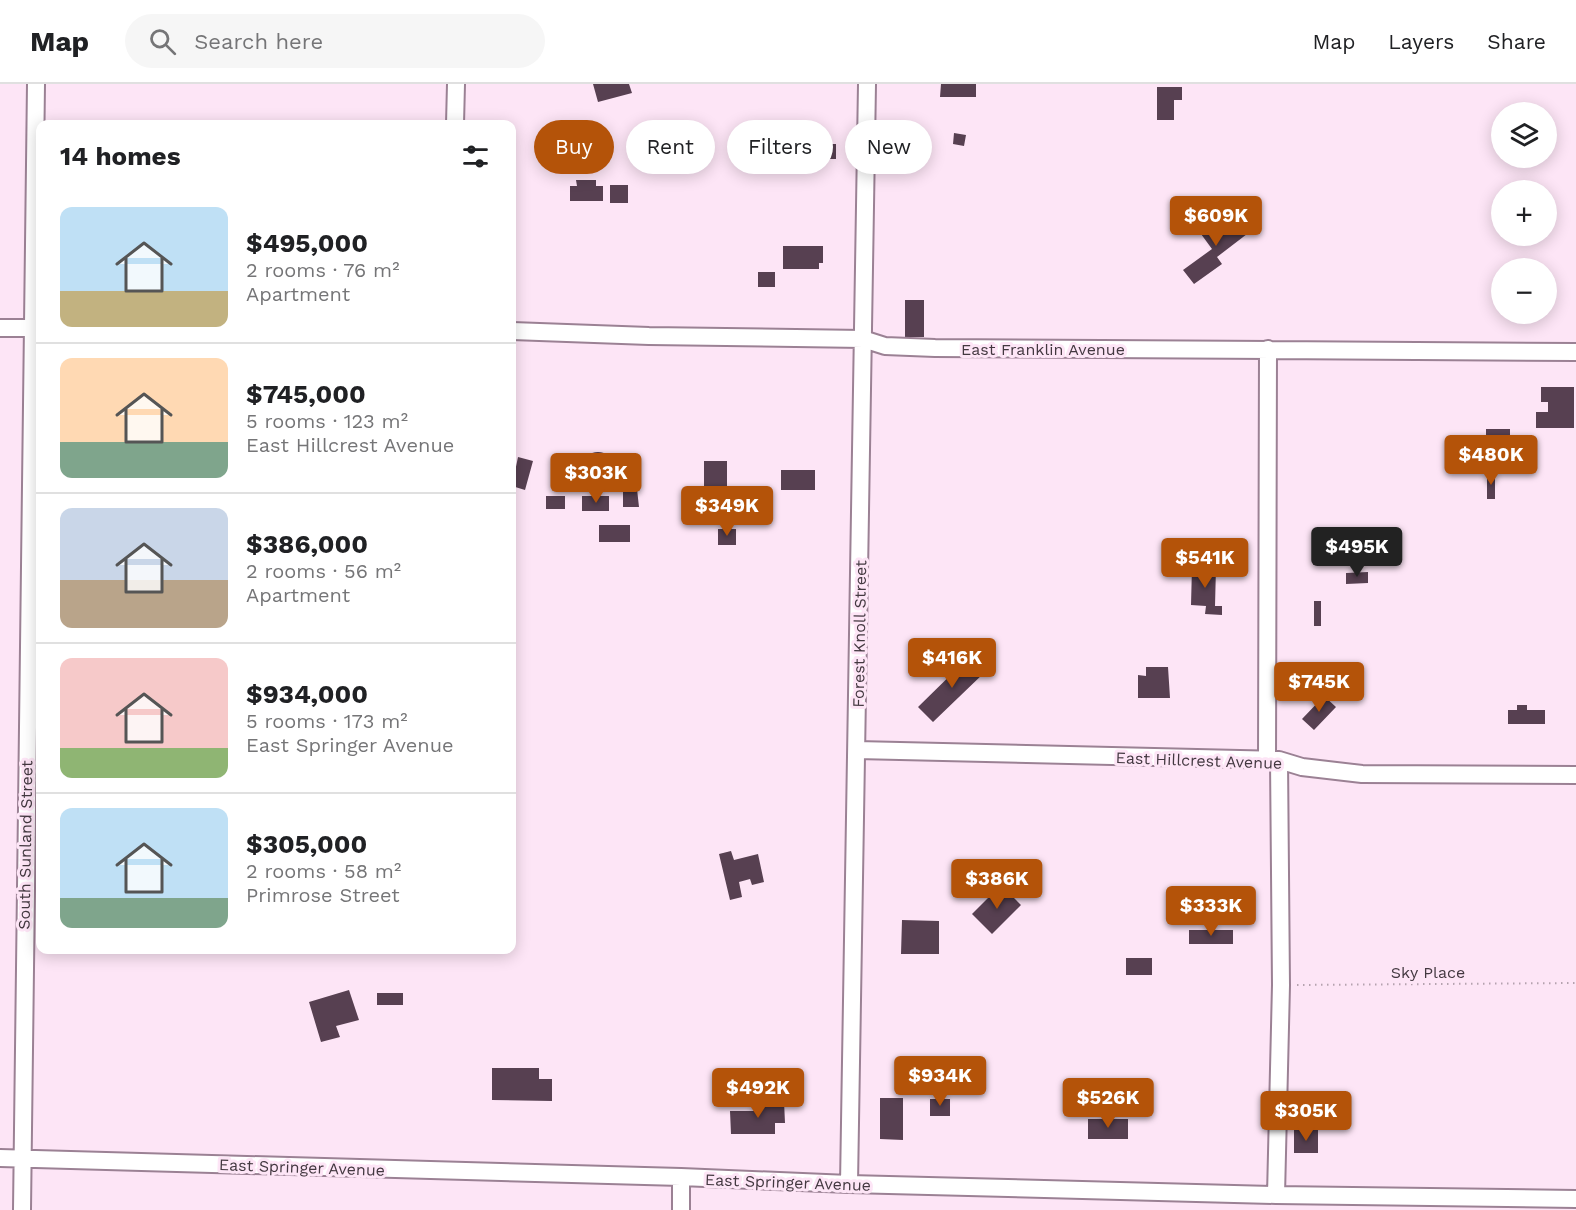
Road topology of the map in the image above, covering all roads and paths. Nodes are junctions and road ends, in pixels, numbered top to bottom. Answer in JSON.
{"nodes":[{"id":1,"x":36,"y":84,"type":"edge"},
{"id":2,"x":456,"y":84,"type":"edge"},
{"id":3,"x":867,"y":84,"type":"edge"},
{"id":4,"x":36,"y":120,"type":"edge"},
{"id":5,"x":455,"y":120,"type":"edge"},
{"id":6,"x":0,"y":328,"type":"edge"},
{"id":7,"x":36,"y":328,"type":"edge"},
{"id":8,"x":516,"y":331,"type":"edge"},
{"id":9,"x":863,"y":339,"type":"junction"},
{"id":10,"x":1268,"y":349,"type":"junction"},
{"id":11,"x":1576,"y":352,"type":"edge"},
{"id":12,"x":36,"y":432,"type":"edge"},
{"id":13,"x":33,"y":744,"type":"edge"},
{"id":14,"x":857,"y":750,"type":"junction"},
{"id":15,"x":1273,"y":760,"type":"junction"},
{"id":16,"x":1576,"y":776,"type":"edge"},
{"id":17,"x":1576,"y":983,"type":"edge"},
{"id":18,"x":1281,"y":985,"type":"junction"},
{"id":19,"x":0,"y":1158,"type":"edge"},
{"id":20,"x":21,"y":1158,"type":"junction"},
{"id":21,"x":681,"y":1177,"type":"junction"},
{"id":22,"x":849,"y":1185,"type":"junction"},
{"id":23,"x":1276,"y":1195,"type":"junction"},
{"id":24,"x":1576,"y":1198,"type":"edge"},
{"id":25,"x":22,"y":1210,"type":"edge"},
{"id":26,"x":681,"y":1210,"type":"edge"}],
"edges":[{"from":1,"to":4,"type":"street","name":"South Sunland Street"},
{"from":2,"to":5,"type":"street"},
{"from":3,"to":9,"type":"street","name":"Forest Knoll Street"},
{"from":6,"to":7,"type":"street"},
{"from":8,"to":9,"type":"street","name":"East Franklin Avenue"},
{"from":9,"to":10,"type":"street","name":"East Franklin Avenue"},
{"from":9,"to":14,"type":"street","name":"Forest Knoll Street"},
{"from":10,"to":11,"type":"street","name":"East Franklin Avenue"},
{"from":10,"to":15,"type":"street"},
{"from":12,"to":13,"type":"street","name":"South Sunland Street"},
{"from":13,"to":20,"type":"street","name":"South Sunland Street"},
{"from":14,"to":15,"type":"street","name":"East Hillcrest Avenue"},
{"from":14,"to":22,"type":"street","name":"Forest Knoll Street"},
{"from":15,"to":16,"type":"street","name":"East Hillcrest Avenue"},
{"from":15,"to":18,"type":"street"},
{"from":17,"to":18,"type":"path","name":"Sky Place"},
{"from":18,"to":23,"type":"street"},
{"from":19,"to":20,"type":"street","name":"East Springer Avenue"},
{"from":20,"to":21,"type":"street","name":"East Springer Avenue"},
{"from":20,"to":25,"type":"street","name":"South Sunland Street"},
{"from":21,"to":22,"type":"street","name":"East Springer Avenue"},
{"from":21,"to":26,"type":"street"},
{"from":22,"to":23,"type":"street","name":"East Springer Avenue"},
{"from":23,"to":24,"type":"street","name":"East Springer Avenue"}]}
